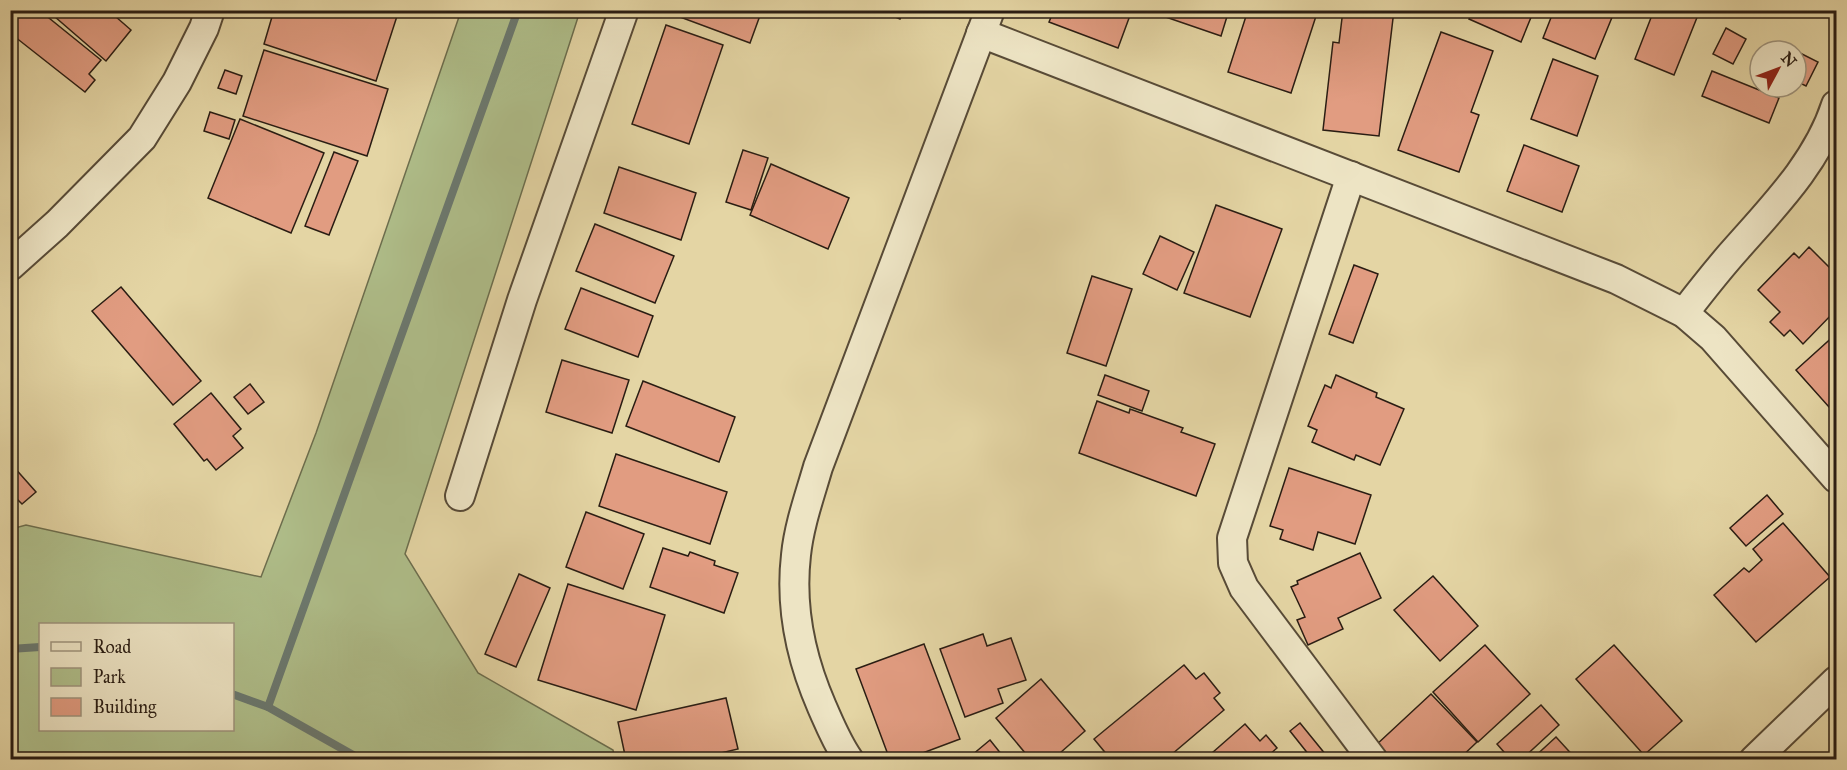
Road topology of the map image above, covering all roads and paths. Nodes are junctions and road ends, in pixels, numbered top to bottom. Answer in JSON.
{"nodes":[{"id":1,"x":210,"y":10,"type":"edge"},
{"id":2,"x":624,"y":10,"type":"edge"},
{"id":3,"x":985,"y":22,"type":"edge"},
{"id":4,"x":1836,"y":105,"type":"edge"},
{"id":5,"x":1351,"y":176,"type":"junction"},
{"id":6,"x":10,"y":266,"type":"edge"},
{"id":7,"x":1684,"y":313,"type":"junction"},
{"id":8,"x":1836,"y":478,"type":"edge"},
{"id":9,"x":460,"y":495,"type":"dead end"},
{"id":10,"x":1836,"y":681,"type":"edge"},
{"id":11,"x":849,"y":759,"type":"edge"},
{"id":12,"x":1373,"y":759,"type":"edge"},
{"id":13,"x":1754,"y":759,"type":"edge"}],
"edges":[{"from":1,"to":6,"type":"street"},
{"from":2,"to":9,"type":"street"},
{"from":3,"to":5,"type":"street"},
{"from":3,"to":11,"type":"street"},
{"from":4,"to":7,"type":"street"},
{"from":5,"to":7,"type":"street"},
{"from":5,"to":12,"type":"street"},
{"from":7,"to":8,"type":"street"},
{"from":10,"to":13,"type":"street"}]}
